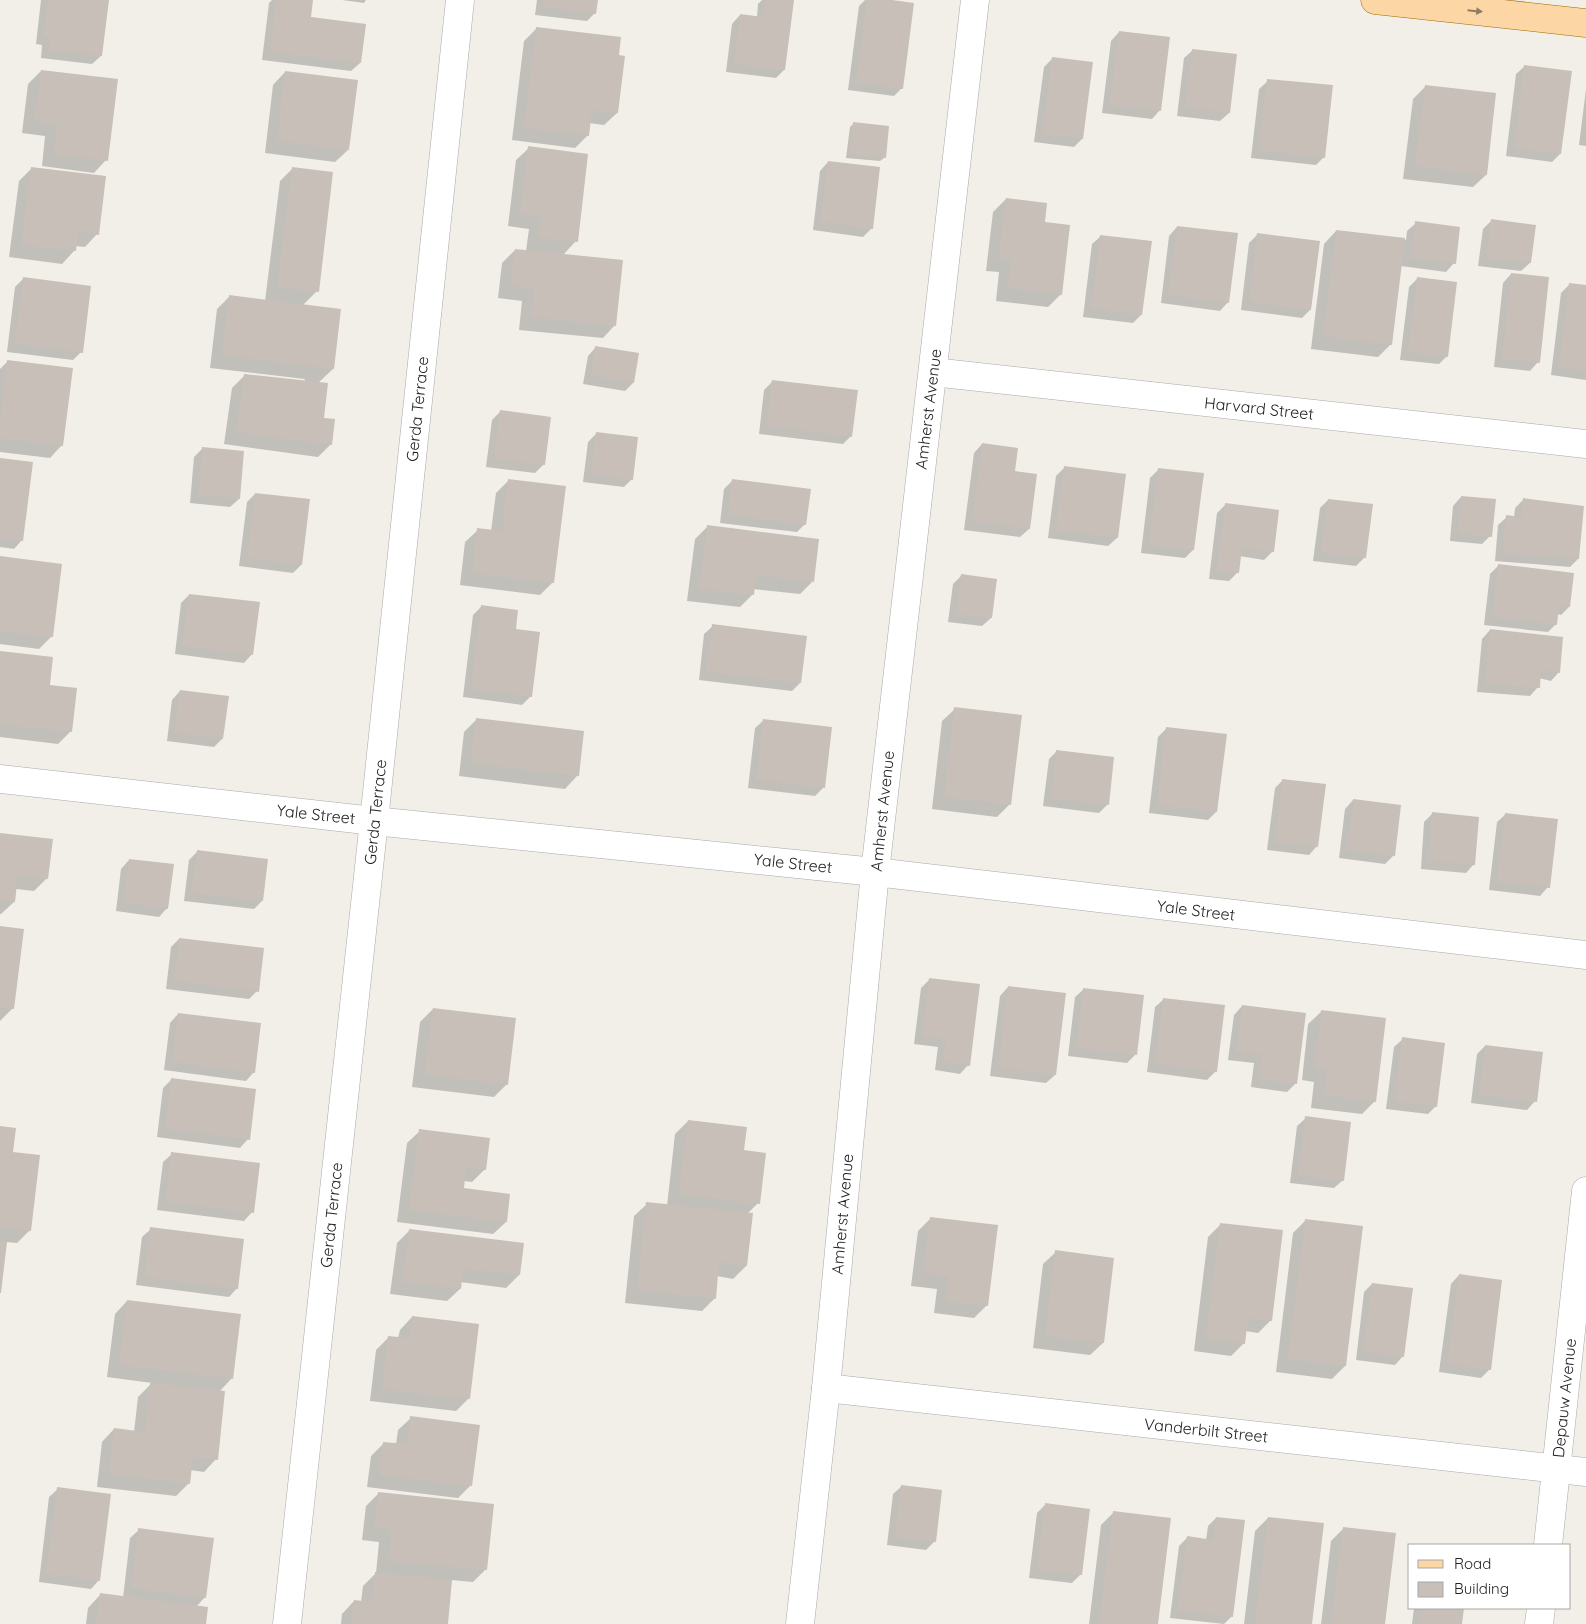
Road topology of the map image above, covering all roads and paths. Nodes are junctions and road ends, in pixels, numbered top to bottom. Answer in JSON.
{"nodes":[{"id":1,"x":460,"y":0,"type":"edge"},
{"id":2,"x":975,"y":0,"type":"edge"},
{"id":3,"x":1375,"y":0,"type":"edge"},
{"id":4,"x":1586,"y":24,"type":"edge"},
{"id":5,"x":933,"y":372,"type":"junction"},
{"id":6,"x":1586,"y":444,"type":"edge"},
{"id":7,"x":0,"y":779,"type":"edge"},
{"id":8,"x":374,"y":821,"type":"junction"},
{"id":9,"x":875,"y":872,"type":"junction"},
{"id":10,"x":1586,"y":955,"type":"edge"},
{"id":11,"x":1586,"y":1191,"type":"edge"},
{"id":12,"x":826,"y":1388,"type":"junction"},
{"id":13,"x":1556,"y":1468,"type":"junction"},
{"id":14,"x":1586,"y":1472,"type":"edge"},
{"id":15,"x":1548,"y":1544,"type":"edge"},
{"id":16,"x":1541,"y":1609,"type":"edge"},
{"id":17,"x":287,"y":1624,"type":"edge"},
{"id":18,"x":800,"y":1624,"type":"edge"},
{"id":19,"x":1539,"y":1624,"type":"edge"}],
"edges":[{"from":1,"to":8,"type":"street","name":"Gerda Terrace"},
{"from":2,"to":5,"type":"street","name":"Amherst Avenue"},
{"from":3,"to":4,"type":"main road","one_way":true},
{"from":5,"to":6,"type":"street","name":"Harvard Street"},
{"from":5,"to":9,"type":"street","name":"Amherst Avenue"},
{"from":7,"to":8,"type":"street","name":"Yale Street"},
{"from":8,"to":9,"type":"street","name":"Yale Street"},
{"from":8,"to":17,"type":"street","name":"Gerda Terrace"},
{"from":9,"to":10,"type":"street","name":"Yale Street"},
{"from":9,"to":12,"type":"street","name":"Amherst Avenue"},
{"from":11,"to":13,"type":"street","name":"Depauw Avenue"},
{"from":12,"to":13,"type":"street","name":"Vanderbilt Street"},
{"from":12,"to":18,"type":"street","name":"Amherst Avenue"},
{"from":13,"to":14,"type":"street","name":"Vanderbilt Street"},
{"from":13,"to":15,"type":"street","name":"Depauw Avenue"},
{"from":16,"to":19,"type":"street"}]}
